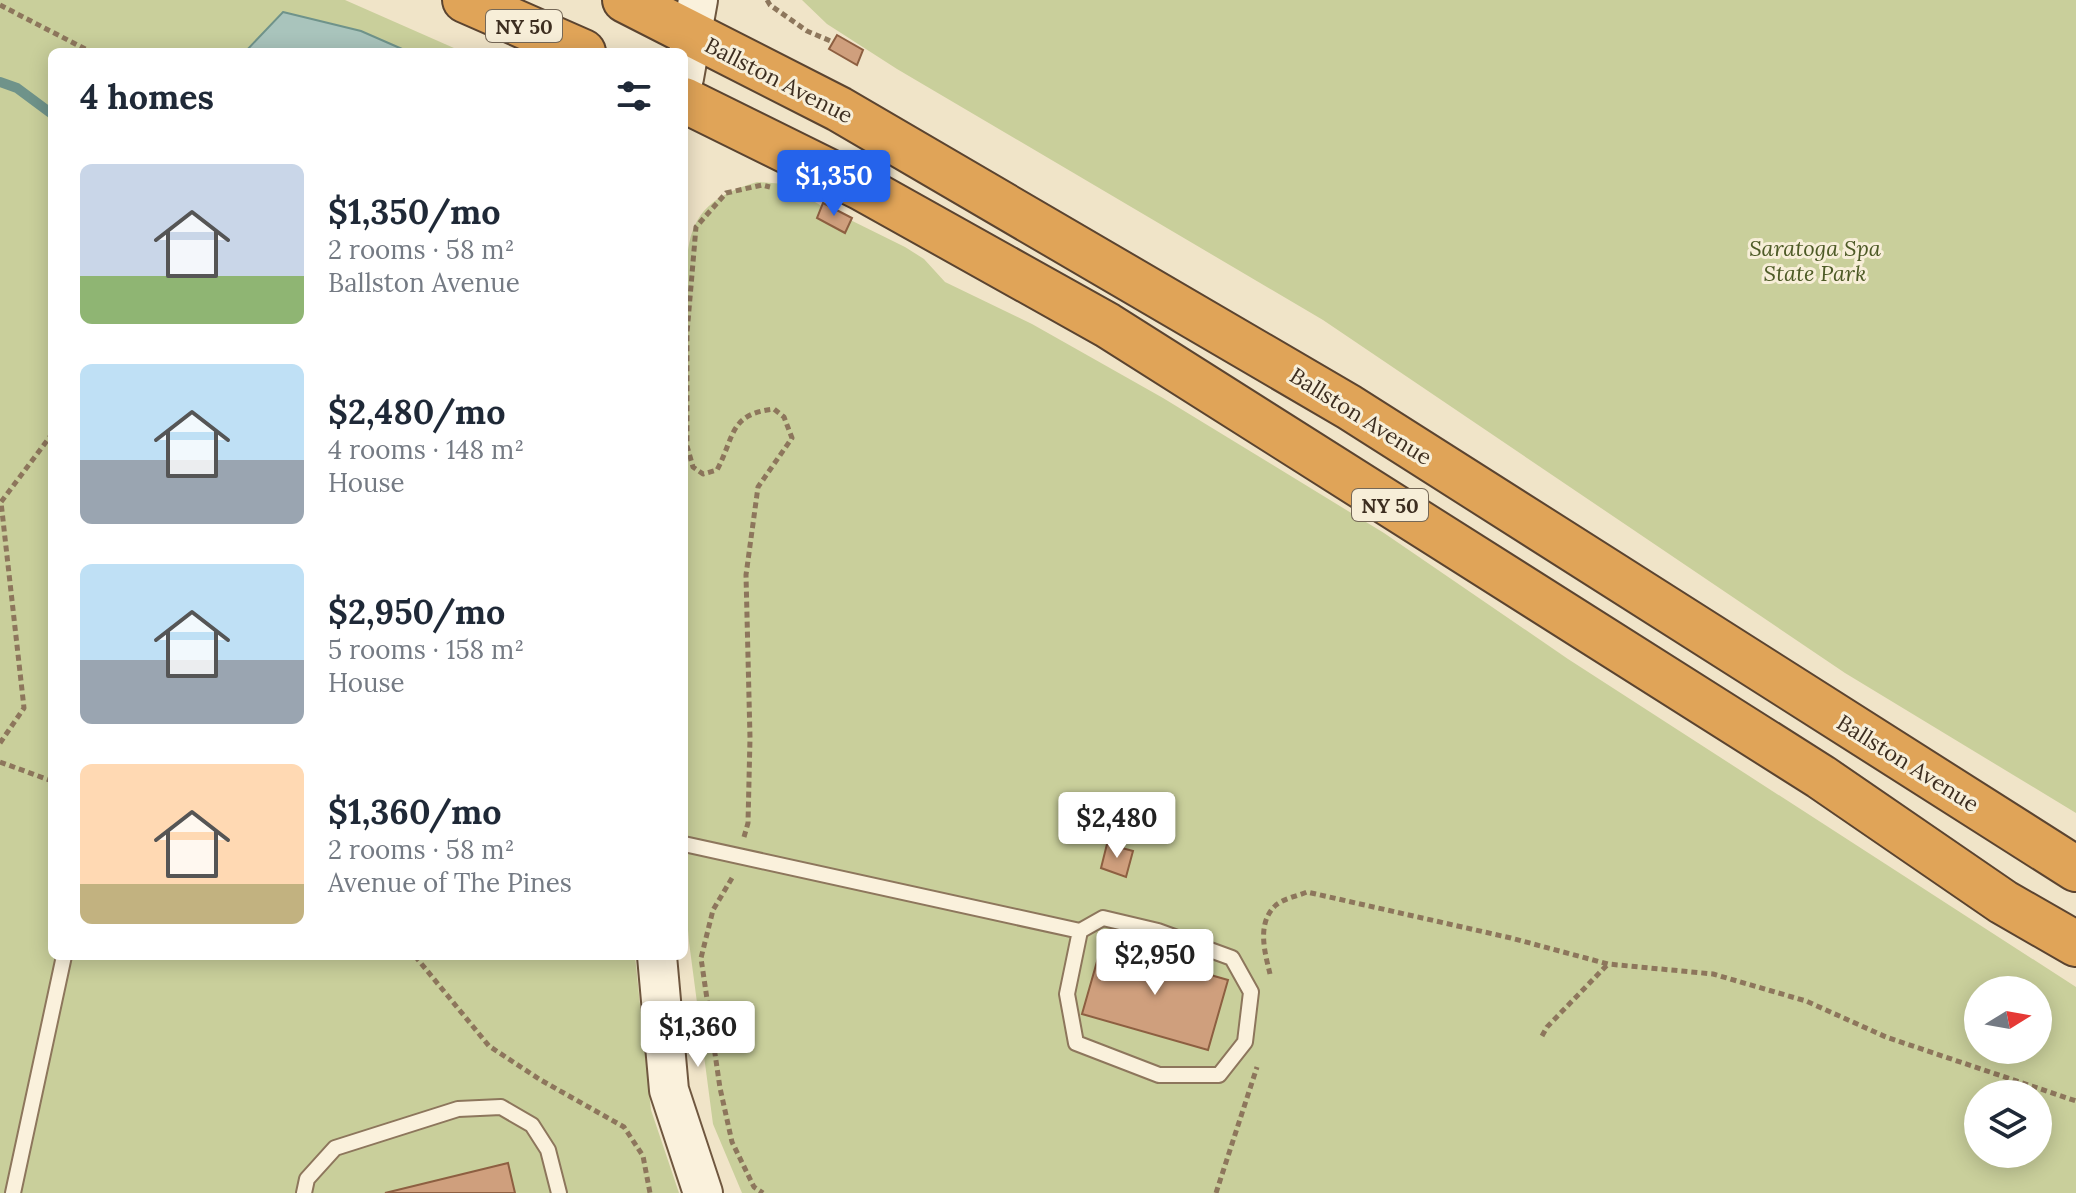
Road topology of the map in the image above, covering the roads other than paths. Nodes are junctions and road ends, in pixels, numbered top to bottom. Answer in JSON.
{"nodes":[{"id":1,"x":465,"y":0,"type":"edge"},
{"id":2,"x":625,"y":0,"type":"edge"},
{"id":3,"x":694,"y":18,"type":"edge"},
{"id":4,"x":574,"y":48,"type":"edge"},
{"id":5,"x":688,"y":54,"type":"edge"},
{"id":6,"x":688,"y":102,"type":"edge"},
{"id":7,"x":688,"y":845,"type":"edge"},
{"id":8,"x":2076,"y":869,"type":"edge"},
{"id":9,"x":1080,"y":931,"type":"junction"},
{"id":10,"x":2076,"y":944,"type":"edge"},
{"id":11,"x":63,"y":960,"type":"edge"},
{"id":12,"x":657,"y":960,"type":"edge"},
{"id":13,"x":13,"y":1193,"type":"edge"},
{"id":14,"x":304,"y":1193,"type":"edge"},
{"id":15,"x":559,"y":1193,"type":"edge"},
{"id":16,"x":703,"y":1193,"type":"edge"}],
"edges":[{"from":1,"to":4,"type":"highway","number":"NY 50"},
{"from":2,"to":3,"type":"highway","name":"Ballston Avenue","number":"NY 50"},
{"from":3,"to":5,"type":"street"},
{"from":3,"to":8,"type":"highway","name":"Ballston Avenue","number":"NY 50"},
{"from":6,"to":10,"type":"highway","number":"NY 50"},
{"from":7,"to":9,"type":"lane"},
{"from":9,"to":9,"type":"lane"},
{"from":11,"to":13,"type":"lane"},
{"from":12,"to":16,"type":"street"},
{"from":14,"to":15,"type":"lane"}]}
